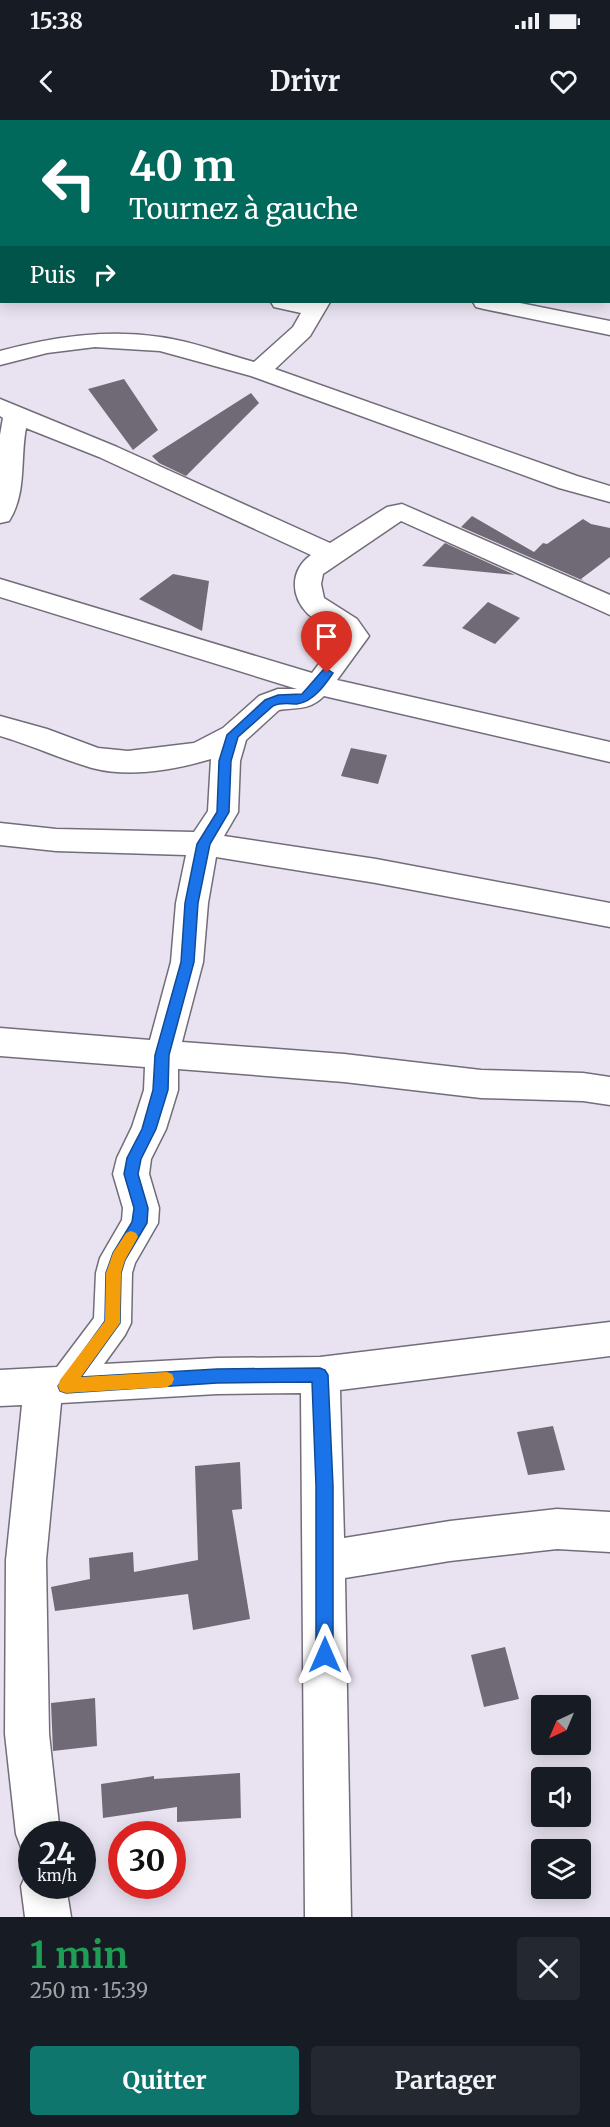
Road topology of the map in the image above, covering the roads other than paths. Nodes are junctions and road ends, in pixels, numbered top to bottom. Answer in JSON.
{"nodes":[{"id":1,"x":294,"y":303,"type":"edge"},
{"id":2,"x":489,"y":303,"type":"edge"},
{"id":3,"x":317,"y":305,"type":"edge"},
{"id":4,"x":610,"y":328,"type":"edge"},
{"id":5,"x":1,"y":356,"type":"edge"},
{"id":6,"x":259,"y":371,"type":"junction"},
{"id":7,"x":8,"y":410,"type":"edge"},
{"id":8,"x":610,"y":494,"type":"edge"},
{"id":9,"x":0,"y":515,"type":"edge"},
{"id":10,"x":331,"y":554,"type":"junction"},
{"id":11,"x":0,"y":588,"type":"edge"},
{"id":12,"x":610,"y":606,"type":"edge"},
{"id":13,"x":318,"y":685,"type":"junction"},
{"id":14,"x":0,"y":726,"type":"edge"},
{"id":15,"x":233,"y":735,"type":"junction"},
{"id":16,"x":610,"y":752,"type":"edge"},
{"id":17,"x":0,"y":834,"type":"edge"},
{"id":18,"x":203,"y":844,"type":"junction"},
{"id":19,"x":610,"y":915,"type":"edge"},
{"id":20,"x":0,"y":1042,"type":"edge"},
{"id":21,"x":162,"y":1055,"type":"junction"},
{"id":22,"x":610,"y":1091,"type":"edge"},
{"id":23,"x":610,"y":1339,"type":"edge"},
{"id":24,"x":320,"y":1375,"type":"junction"},
{"id":25,"x":54,"y":1386,"type":"junction"},
{"id":26,"x":0,"y":1388,"type":"edge"},
{"id":27,"x":610,"y":1532,"type":"edge"},
{"id":28,"x":325,"y":1561,"type":"junction"},
{"id":29,"x":13,"y":1735,"type":"edge"},
{"id":30,"x":35,"y":1821,"type":"edge"},
{"id":31,"x":46,"y":1899,"type":"edge"},
{"id":32,"x":48,"y":1917,"type":"edge"},
{"id":33,"x":328,"y":1917,"type":"edge"}],
"edges":[{"from":1,"to":3,"type":"street"},
{"from":2,"to":4,"type":"street"},
{"from":3,"to":6,"type":"street"},
{"from":5,"to":6,"type":"street"},
{"from":6,"to":8,"type":"street"},
{"from":7,"to":9,"type":"street"},
{"from":7,"to":10,"type":"street"},
{"from":10,"to":12,"type":"street"},
{"from":10,"to":13,"type":"street"},
{"from":11,"to":13,"type":"street"},
{"from":13,"to":15,"type":"street"},
{"from":13,"to":16,"type":"street"},
{"from":14,"to":15,"type":"street"},
{"from":15,"to":18,"type":"street"},
{"from":17,"to":18,"type":"street"},
{"from":18,"to":19,"type":"street"},
{"from":18,"to":21,"type":"street"},
{"from":20,"to":21,"type":"street"},
{"from":21,"to":22,"type":"street"},
{"from":21,"to":25,"type":"street"},
{"from":23,"to":24,"type":"street"},
{"from":24,"to":25,"type":"street"},
{"from":24,"to":28,"type":"street"},
{"from":25,"to":26,"type":"street"},
{"from":25,"to":29,"type":"street"},
{"from":27,"to":28,"type":"street"},
{"from":28,"to":33,"type":"street"},
{"from":29,"to":30,"type":"street"},
{"from":31,"to":32,"type":"street"}]}
